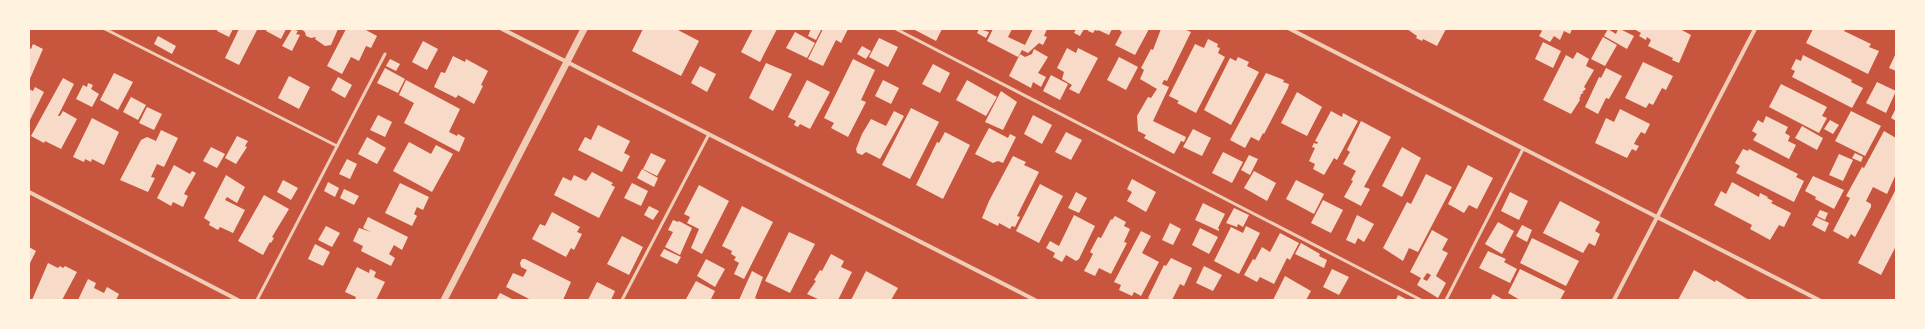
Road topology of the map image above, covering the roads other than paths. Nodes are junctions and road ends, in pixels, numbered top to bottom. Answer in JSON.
{"nodes":[{"id":1,"x":105,"y":29,"type":"edge"},
{"id":2,"x":502,"y":29,"type":"edge"},
{"id":3,"x":584,"y":29,"type":"edge"},
{"id":4,"x":896,"y":29,"type":"edge"},
{"id":5,"x":1290,"y":29,"type":"edge"},
{"id":6,"x":1755,"y":29,"type":"edge"},
{"id":7,"x":385,"y":54,"type":"dead end"},
{"id":8,"x":566,"y":63,"type":"junction"},
{"id":9,"x":709,"y":134,"type":"junction"},
{"id":10,"x":337,"y":146,"type":"junction"},
{"id":11,"x":1523,"y":150,"type":"junction"},
{"id":12,"x":29,"y":192,"type":"edge"},
{"id":13,"x":1657,"y":217,"type":"junction"},
{"id":14,"x":622,"y":299,"type":"edge"},
{"id":15,"x":238,"y":300,"type":"edge"},
{"id":16,"x":257,"y":300,"type":"edge"},
{"id":17,"x":444,"y":300,"type":"edge"},
{"id":18,"x":627,"y":300,"type":"edge"},
{"id":19,"x":1035,"y":300,"type":"edge"},
{"id":20,"x":1421,"y":300,"type":"edge"},
{"id":21,"x":1446,"y":300,"type":"edge"},
{"id":22,"x":1614,"y":300,"type":"edge"},
{"id":23,"x":1819,"y":300,"type":"edge"}],
"edges":[{"from":1,"to":10,"type":"lane"},
{"from":2,"to":8,"type":"street"},
{"from":3,"to":8,"type":"street"},
{"from":4,"to":20,"type":"lane"},
{"from":5,"to":11,"type":"street"},
{"from":6,"to":13,"type":"street"},
{"from":7,"to":10,"type":"lane"},
{"from":8,"to":9,"type":"street"},
{"from":8,"to":17,"type":"street"},
{"from":9,"to":14,"type":"lane"},
{"from":9,"to":19,"type":"street"},
{"from":10,"to":16,"type":"lane"},
{"from":11,"to":13,"type":"street"},
{"from":11,"to":21,"type":"lane"},
{"from":12,"to":15,"type":"street"},
{"from":13,"to":22,"type":"street"},
{"from":13,"to":23,"type":"street"},
{"from":14,"to":18,"type":"lane"}]}
